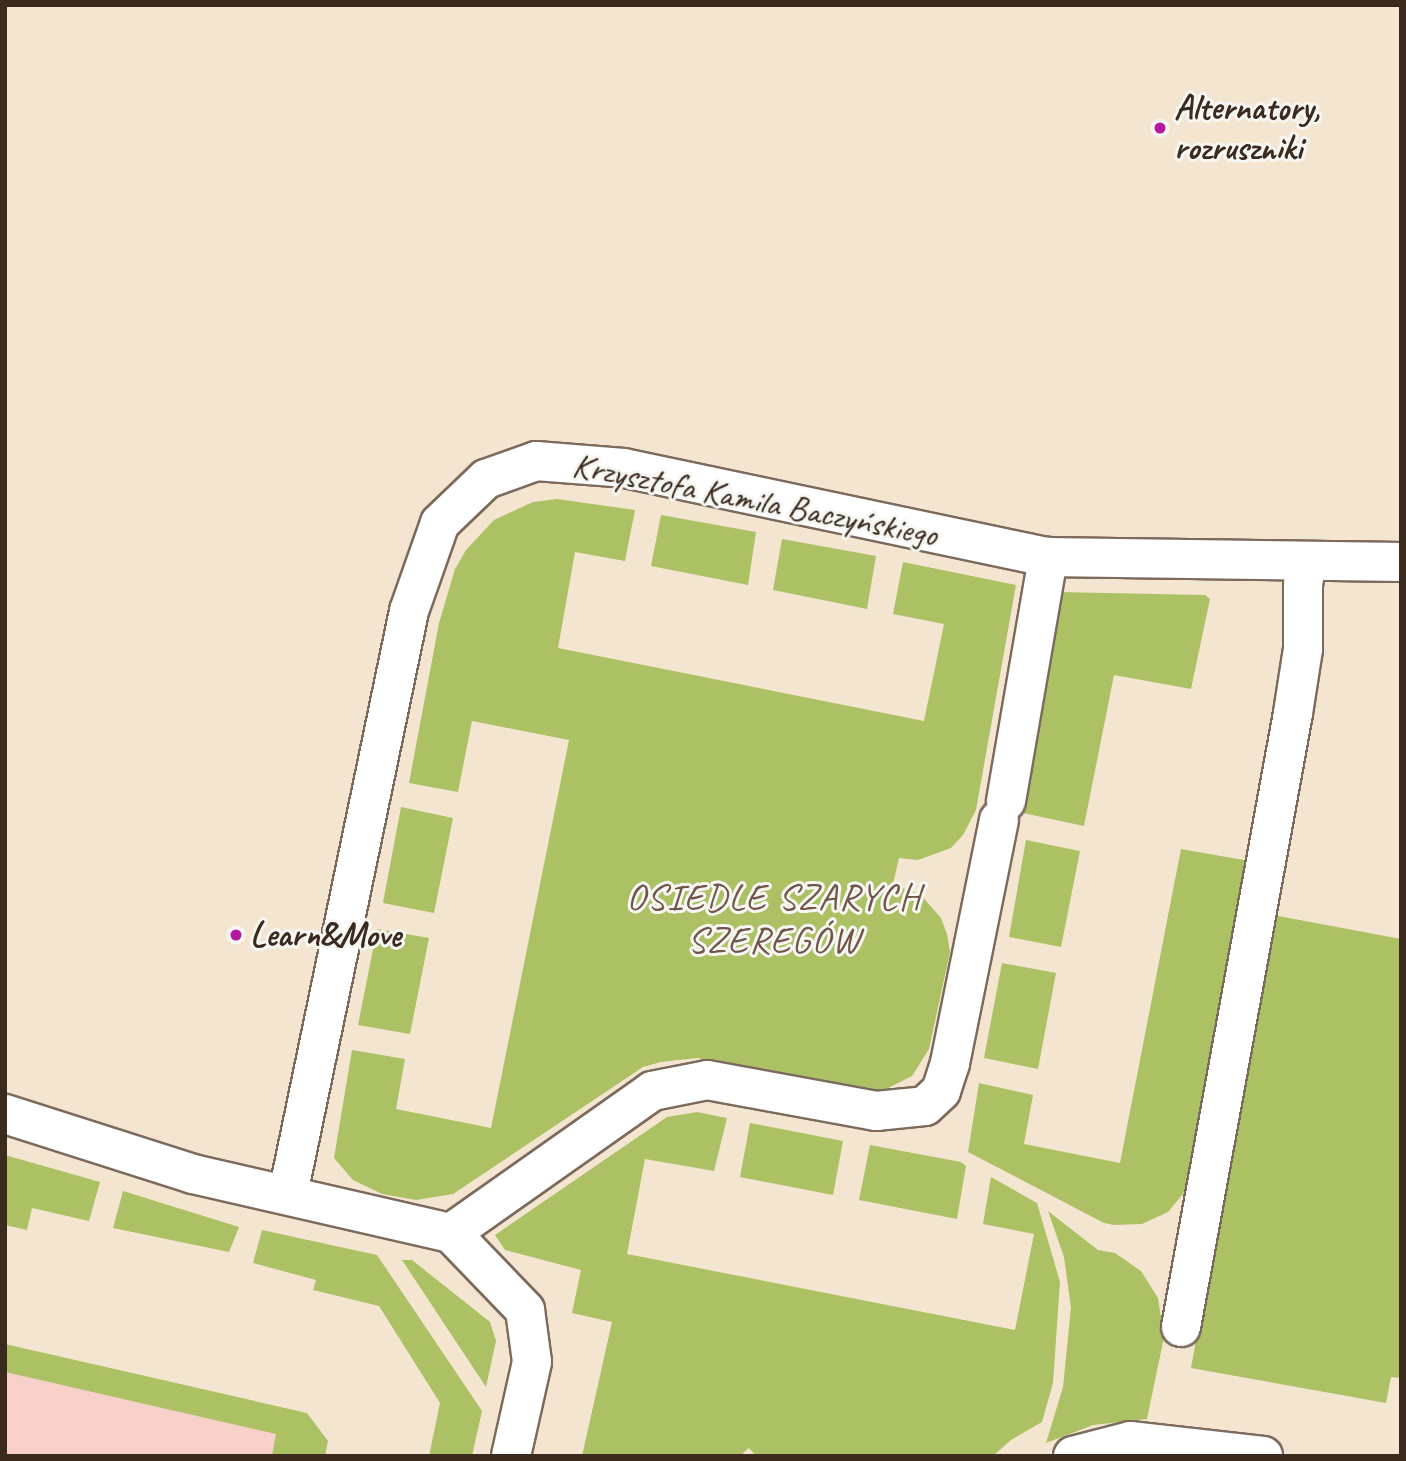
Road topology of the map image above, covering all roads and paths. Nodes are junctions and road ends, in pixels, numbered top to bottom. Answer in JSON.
{"nodes":[{"id":1,"x":1048,"y":557,"type":"junction"},
{"id":2,"x":1307,"y":561,"type":"junction"},
{"id":3,"x":1401,"y":562,"type":"edge"},
{"id":4,"x":5,"y":1114,"type":"edge"},
{"id":5,"x":288,"y":1194,"type":"junction"},
{"id":6,"x":451,"y":1233,"type":"junction"},
{"id":7,"x":1181,"y":1327,"type":"dead end"},
{"id":8,"x":511,"y":1456,"type":"edge"},
{"id":9,"x":1073,"y":1456,"type":"edge"},
{"id":10,"x":1262,"y":1456,"type":"edge"}],
"edges":[{"from":1,"to":2,"type":"street","name":"Krzysztofa Kamila Baczyńskiego"},
{"from":1,"to":5,"type":"street","name":"Krzysztofa Kamila Baczyńskiego"},
{"from":1,"to":6,"type":"street"},
{"from":2,"to":3,"type":"street","name":"Krzysztofa Kamila Baczyńskiego"},
{"from":2,"to":7,"type":"street"},
{"from":4,"to":5,"type":"street"},
{"from":5,"to":6,"type":"street"},
{"from":6,"to":8,"type":"street"},
{"from":9,"to":10,"type":"street"}]}
